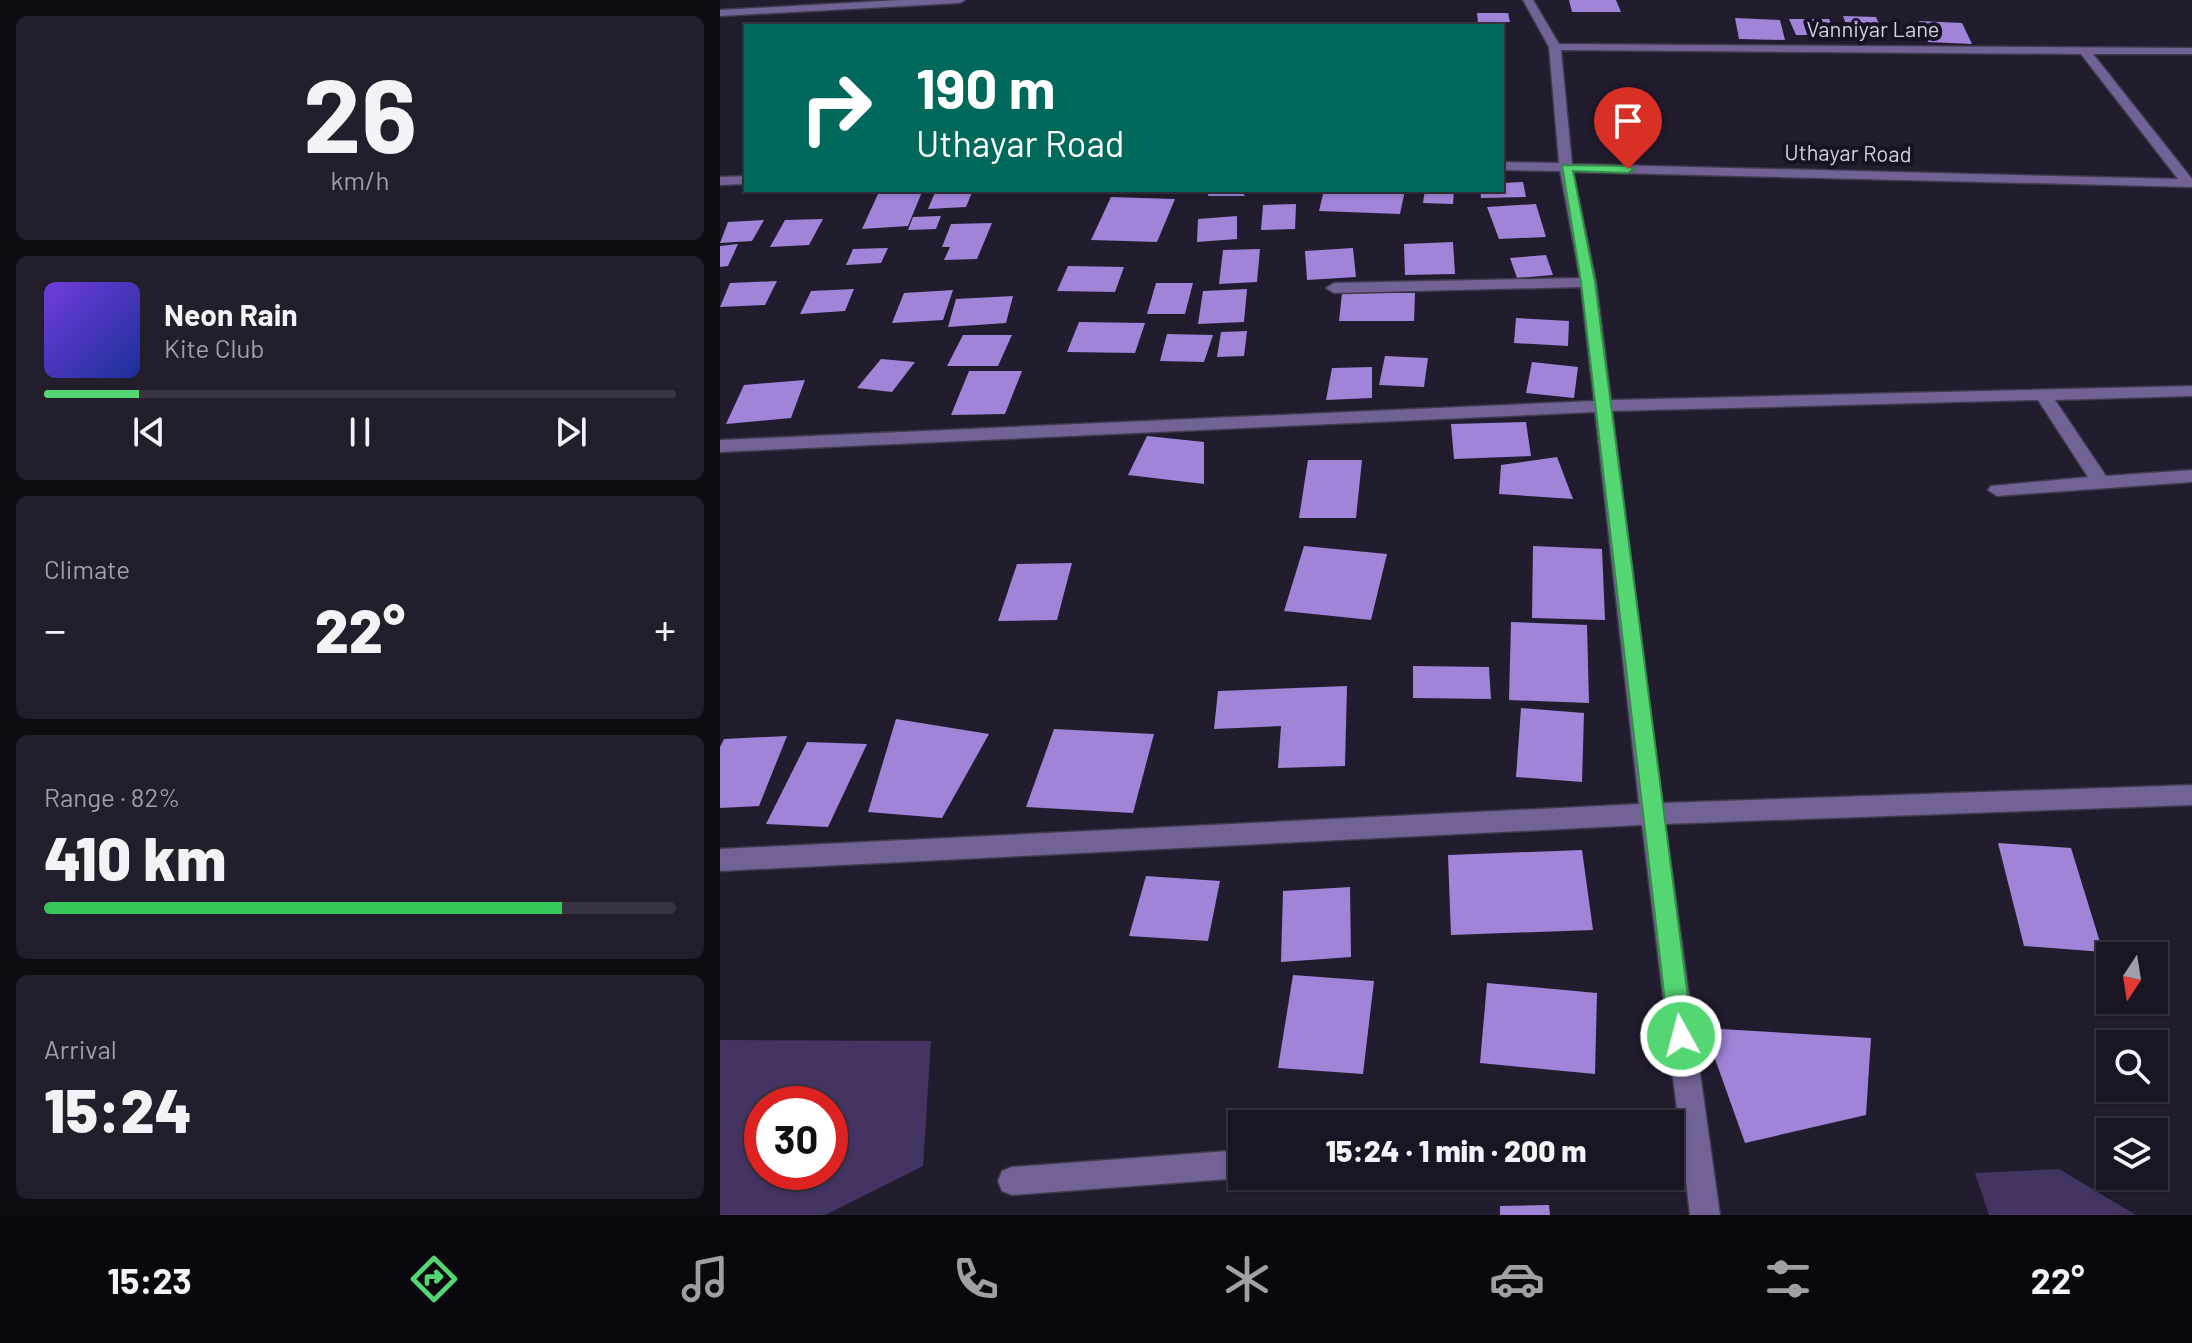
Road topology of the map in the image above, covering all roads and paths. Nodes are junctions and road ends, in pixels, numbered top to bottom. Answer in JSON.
{"nodes":[{"id":1,"x":960,"y":0,"type":"edge"},
{"id":2,"x":1528,"y":0,"type":"edge"},
{"id":3,"x":720,"y":13,"type":"edge"},
{"id":4,"x":1555,"y":47,"type":"junction"},
{"id":5,"x":2083,"y":49,"type":"junction"},
{"id":6,"x":2192,"y":51,"type":"edge"},
{"id":7,"x":1504,"y":166,"type":"edge"},
{"id":8,"x":1566,"y":168,"type":"junction"},
{"id":9,"x":744,"y":180,"type":"edge"},
{"id":10,"x":720,"y":181,"type":"edge"},
{"id":11,"x":2190,"y":183,"type":"edge"},
{"id":12,"x":1588,"y":282,"type":"junction"},
{"id":13,"x":1334,"y":288,"type":"dead end"},
{"id":14,"x":2192,"y":391,"type":"edge"},
{"id":15,"x":2043,"y":395,"type":"junction"},
{"id":16,"x":1602,"y":406,"type":"junction"},
{"id":17,"x":720,"y":446,"type":"edge"},
{"id":18,"x":2192,"y":476,"type":"edge"},
{"id":19,"x":2100,"y":481,"type":"junction"},
{"id":20,"x":1997,"y":490,"type":"dead end"},
{"id":21,"x":2192,"y":795,"type":"edge"},
{"id":22,"x":1652,"y":814,"type":"junction"},
{"id":23,"x":720,"y":860,"type":"edge"},
{"id":24,"x":1680,"y":1110,"type":"edge"},
{"id":25,"x":1684,"y":1139,"type":"edge"},
{"id":26,"x":1228,"y":1165,"type":"edge"},
{"id":27,"x":1012,"y":1181,"type":"dead end"},
{"id":28,"x":1705,"y":1215,"type":"edge"}],
"edges":[{"from":1,"to":3,"type":"street"},
{"from":2,"to":4,"type":"street"},
{"from":4,"to":5,"type":"street","name":"Vanniyar Lane"},
{"from":4,"to":8,"type":"street"},
{"from":5,"to":6,"type":"street","name":"Vanniyar Lane"},
{"from":5,"to":11,"type":"street"},
{"from":7,"to":8,"type":"street","name":"Uthayar Road"},
{"from":8,"to":11,"type":"street","name":"Uthayar Road"},
{"from":8,"to":12,"type":"street"},
{"from":9,"to":10,"type":"street"},
{"from":12,"to":13,"type":"street"},
{"from":12,"to":16,"type":"street"},
{"from":14,"to":15,"type":"street"},
{"from":15,"to":16,"type":"street"},
{"from":15,"to":19,"type":"street"},
{"from":16,"to":17,"type":"street"},
{"from":16,"to":22,"type":"street"},
{"from":18,"to":19,"type":"street"},
{"from":19,"to":20,"type":"street"},
{"from":21,"to":22,"type":"street"},
{"from":22,"to":23,"type":"street"},
{"from":22,"to":24,"type":"street"},
{"from":25,"to":28,"type":"street"},
{"from":26,"to":27,"type":"street"}]}
